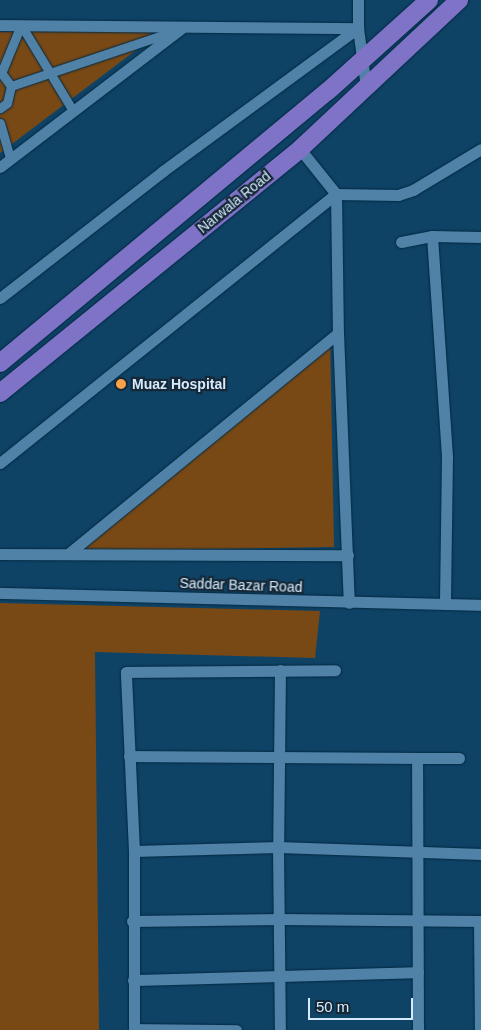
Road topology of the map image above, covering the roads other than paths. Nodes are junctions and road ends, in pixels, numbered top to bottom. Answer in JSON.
{"nodes":[{"id":1,"x":358,"y":0,"type":"edge"},
{"id":2,"x":429,"y":0,"type":"edge"},
{"id":3,"x":459,"y":0,"type":"edge"},
{"id":4,"x":0,"y":25,"type":"edge"},
{"id":5,"x":22,"y":25,"type":"junction"},
{"id":6,"x":182,"y":28,"type":"junction"},
{"id":7,"x":358,"y":28,"type":"junction"},
{"id":8,"x":361,"y":62,"type":"junction"},
{"id":9,"x":1,"y":71,"type":"edge"},
{"id":10,"x":50,"y":72,"type":"junction"},
{"id":11,"x":11,"y":86,"type":"junction"},
{"id":12,"x":366,"y":87,"type":"junction"},
{"id":13,"x":0,"y":108,"type":"edge"},
{"id":14,"x":73,"y":111,"type":"junction"},
{"id":15,"x":0,"y":123,"type":"edge"},
{"id":16,"x":300,"y":149,"type":"junction"},
{"id":17,"x":481,"y":149,"type":"edge"},
{"id":18,"x":10,"y":159,"type":"junction"},
{"id":19,"x":0,"y":167,"type":"edge"},
{"id":20,"x":336,"y":194,"type":"junction"},
{"id":21,"x":432,"y":236,"type":"junction"},
{"id":22,"x":481,"y":236,"type":"edge"},
{"id":23,"x":401,"y":242,"type":"dead end"},
{"id":24,"x":0,"y":298,"type":"edge"},
{"id":25,"x":338,"y":333,"type":"junction"},
{"id":26,"x":0,"y":363,"type":"edge"},
{"id":27,"x":0,"y":393,"type":"edge"},
{"id":28,"x":0,"y":462,"type":"edge"},
{"id":29,"x":0,"y":554,"type":"edge"},
{"id":30,"x":68,"y":554,"type":"junction"},
{"id":31,"x":348,"y":555,"type":"junction"},
{"id":32,"x":0,"y":593,"type":"edge"},
{"id":33,"x":349,"y":603,"type":"junction"},
{"id":34,"x":445,"y":604,"type":"junction"},
{"id":35,"x":481,"y":605,"type":"edge"},
{"id":36,"x":280,"y":670,"type":"junction"},
{"id":37,"x":336,"y":670,"type":"dead end"},
{"id":38,"x":129,"y":756,"type":"junction"},
{"id":39,"x":278,"y":757,"type":"junction"},
{"id":40,"x":417,"y":758,"type":"junction"},
{"id":41,"x":459,"y":758,"type":"dead end"},
{"id":42,"x":278,"y":847,"type":"junction"},
{"id":43,"x":134,"y":851,"type":"junction"},
{"id":44,"x":418,"y":852,"type":"junction"},
{"id":45,"x":481,"y":854,"type":"edge"},
{"id":46,"x":280,"y":919,"type":"junction"},
{"id":47,"x":418,"y":920,"type":"junction"},
{"id":48,"x":132,"y":921,"type":"junction"},
{"id":49,"x":480,"y":921,"type":"edge"},
{"id":50,"x":418,"y":972,"type":"junction"},
{"id":51,"x":280,"y":978,"type":"junction"},
{"id":52,"x":133,"y":980,"type":"junction"},
{"id":53,"x":134,"y":1030,"type":"edge"},
{"id":54,"x":194,"y":1030,"type":"edge"},
{"id":55,"x":236,"y":1030,"type":"edge"},
{"id":56,"x":280,"y":1030,"type":"edge"},
{"id":57,"x":418,"y":1030,"type":"edge"},
{"id":58,"x":480,"y":1030,"type":"edge"}],
"edges":[{"from":1,"to":7,"type":"street"},
{"from":2,"to":8,"type":"main road","name":"Narwala Road"},
{"from":3,"to":12,"type":"main road","name":"Narwala Road"},
{"from":4,"to":5,"type":"street"},
{"from":5,"to":6,"type":"street"},
{"from":5,"to":9,"type":"street"},
{"from":5,"to":10,"type":"street"},
{"from":6,"to":7,"type":"street"},
{"from":6,"to":10,"type":"street"},
{"from":6,"to":14,"type":"street"},
{"from":7,"to":8,"type":"street"},
{"from":7,"to":24,"type":"street"},
{"from":8,"to":12,"type":"street"},
{"from":8,"to":26,"type":"main road","name":"Narwala Road"},
{"from":9,"to":11,"type":"street"},
{"from":10,"to":11,"type":"street"},
{"from":10,"to":14,"type":"street"},
{"from":11,"to":13,"type":"street"},
{"from":12,"to":16,"type":"main road","name":"Narwala Road"},
{"from":14,"to":18,"type":"street"},
{"from":15,"to":18,"type":"street"},
{"from":16,"to":20,"type":"street"},
{"from":16,"to":27,"type":"main road","name":"Narwala Road"},
{"from":17,"to":20,"type":"street"},
{"from":18,"to":19,"type":"street"},
{"from":20,"to":25,"type":"street"},
{"from":20,"to":28,"type":"street"},
{"from":21,"to":22,"type":"street"},
{"from":21,"to":23,"type":"street"},
{"from":21,"to":34,"type":"street"},
{"from":25,"to":30,"type":"street"},
{"from":25,"to":31,"type":"street"},
{"from":29,"to":30,"type":"street"},
{"from":30,"to":31,"type":"street"},
{"from":31,"to":33,"type":"street"},
{"from":32,"to":33,"type":"street","name":"Saddar Bazar Road"},
{"from":33,"to":34,"type":"street","name":"Saddar Bazar Road"},
{"from":34,"to":35,"type":"street","name":"Saddar Bazar Road"},
{"from":36,"to":37,"type":"street"},
{"from":36,"to":38,"type":"street"},
{"from":36,"to":39,"type":"street"},
{"from":38,"to":39,"type":"street"},
{"from":38,"to":43,"type":"street"},
{"from":39,"to":40,"type":"street"},
{"from":39,"to":42,"type":"street"},
{"from":40,"to":41,"type":"street"},
{"from":40,"to":44,"type":"street"},
{"from":42,"to":43,"type":"street"},
{"from":42,"to":44,"type":"street"},
{"from":42,"to":46,"type":"street"},
{"from":43,"to":48,"type":"street"},
{"from":44,"to":45,"type":"street"},
{"from":44,"to":47,"type":"street"},
{"from":46,"to":47,"type":"street"},
{"from":46,"to":48,"type":"street"},
{"from":46,"to":51,"type":"street"},
{"from":47,"to":49,"type":"street"},
{"from":47,"to":50,"type":"street"},
{"from":48,"to":52,"type":"street"},
{"from":49,"to":58,"type":"street"},
{"from":50,"to":51,"type":"street"},
{"from":50,"to":57,"type":"street"},
{"from":51,"to":52,"type":"street"},
{"from":51,"to":56,"type":"street"},
{"from":52,"to":53,"type":"street"},
{"from":53,"to":54,"type":"street"},
{"from":54,"to":55,"type":"street"}]}
